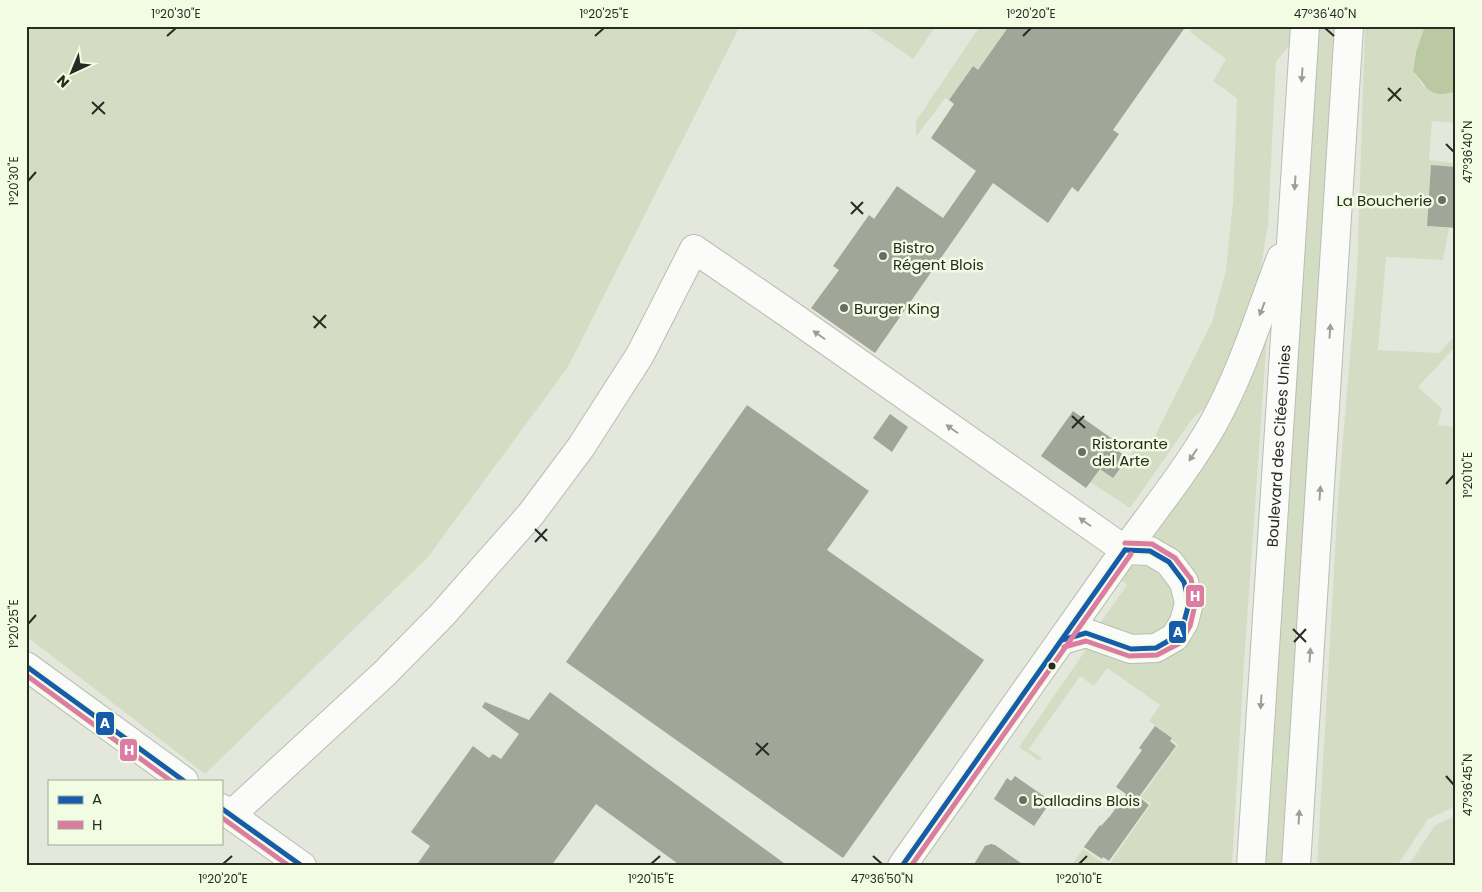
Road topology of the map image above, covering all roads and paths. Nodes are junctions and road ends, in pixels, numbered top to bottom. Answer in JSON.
{"nodes":[{"id":1,"x":1305,"y":26,"type":"edge"},
{"id":2,"x":1349,"y":26,"type":"edge"},
{"id":3,"x":1292,"y":230,"type":"junction"},
{"id":4,"x":1125,"y":550,"type":"junction"},
{"id":5,"x":1062,"y":640,"type":"junction"},
{"id":6,"x":26,"y":666,"type":"edge"},
{"id":7,"x":183,"y":780,"type":"edge"},
{"id":8,"x":226,"y":811,"type":"edge"},
{"id":9,"x":302,"y":866,"type":"edge"},
{"id":10,"x":902,"y":866,"type":"edge"},
{"id":11,"x":1251,"y":866,"type":"edge"},
{"id":12,"x":1296,"y":866,"type":"edge"}],
"edges":[{"from":1,"to":3,"type":"street","name":"Boulevard des Citées Unies","one_way":true},
{"from":12,"to":2,"type":"street","one_way":true},
{"from":3,"to":4,"type":"street","one_way":true},
{"from":3,"to":11,"type":"street","name":"Boulevard des Citées Unies","one_way":true},
{"from":4,"to":5,"type":"street"},
{"from":4,"to":5,"type":"street"},
{"from":4,"to":8,"type":"street","one_way":true},
{"from":5,"to":10,"type":"street"},
{"from":6,"to":7,"type":"street"},
{"from":8,"to":9,"type":"street"}]}
